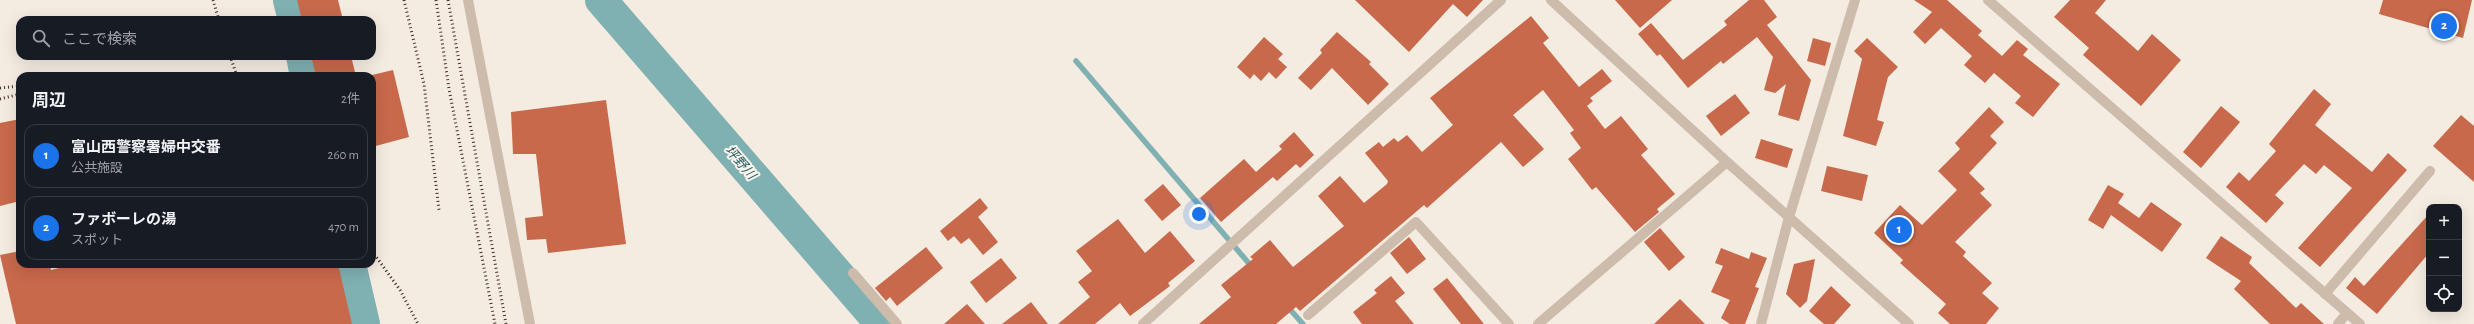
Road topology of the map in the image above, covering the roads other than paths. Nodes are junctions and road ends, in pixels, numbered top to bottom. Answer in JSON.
{"nodes":[{"id":1,"x":468,"y":0,"type":"edge"},
{"id":2,"x":1501,"y":0,"type":"edge"},
{"id":3,"x":1552,"y":0,"type":"edge"},
{"id":4,"x":1855,"y":0,"type":"edge"},
{"id":5,"x":1988,"y":0,"type":"edge"},
{"id":6,"x":1727,"y":162,"type":"junction"},
{"id":7,"x":2430,"y":171,"type":"dead end"},
{"id":8,"x":1789,"y":217,"type":"junction"},
{"id":9,"x":853,"y":273,"type":"dead end"},
{"id":10,"x":2325,"y":294,"type":"junction"},
{"id":11,"x":2347,"y":314,"type":"junction"},
{"id":12,"x":1308,"y":315,"type":"dead end"},
{"id":13,"x":530,"y":324,"type":"edge"},
{"id":14,"x":897,"y":324,"type":"edge"},
{"id":15,"x":1143,"y":324,"type":"edge"},
{"id":16,"x":1509,"y":324,"type":"edge"},
{"id":17,"x":1538,"y":324,"type":"edge"},
{"id":18,"x":1761,"y":324,"type":"edge"},
{"id":19,"x":1909,"y":324,"type":"edge"},
{"id":20,"x":2338,"y":324,"type":"edge"},
{"id":21,"x":2360,"y":324,"type":"edge"}],
"edges":[{"from":1,"to":13,"type":"street"},
{"from":2,"to":15,"type":"street"},
{"from":3,"to":6,"type":"street"},
{"from":4,"to":8,"type":"street"},
{"from":5,"to":10,"type":"street"},
{"from":6,"to":8,"type":"street"},
{"from":6,"to":17,"type":"street"},
{"from":7,"to":10,"type":"street"},
{"from":8,"to":18,"type":"street"},
{"from":8,"to":19,"type":"street"},
{"from":9,"to":14,"type":"street"},
{"from":10,"to":11,"type":"street"},
{"from":11,"to":20,"type":"street"},
{"from":11,"to":21,"type":"street"},
{"from":12,"to":16,"type":"street"}]}
